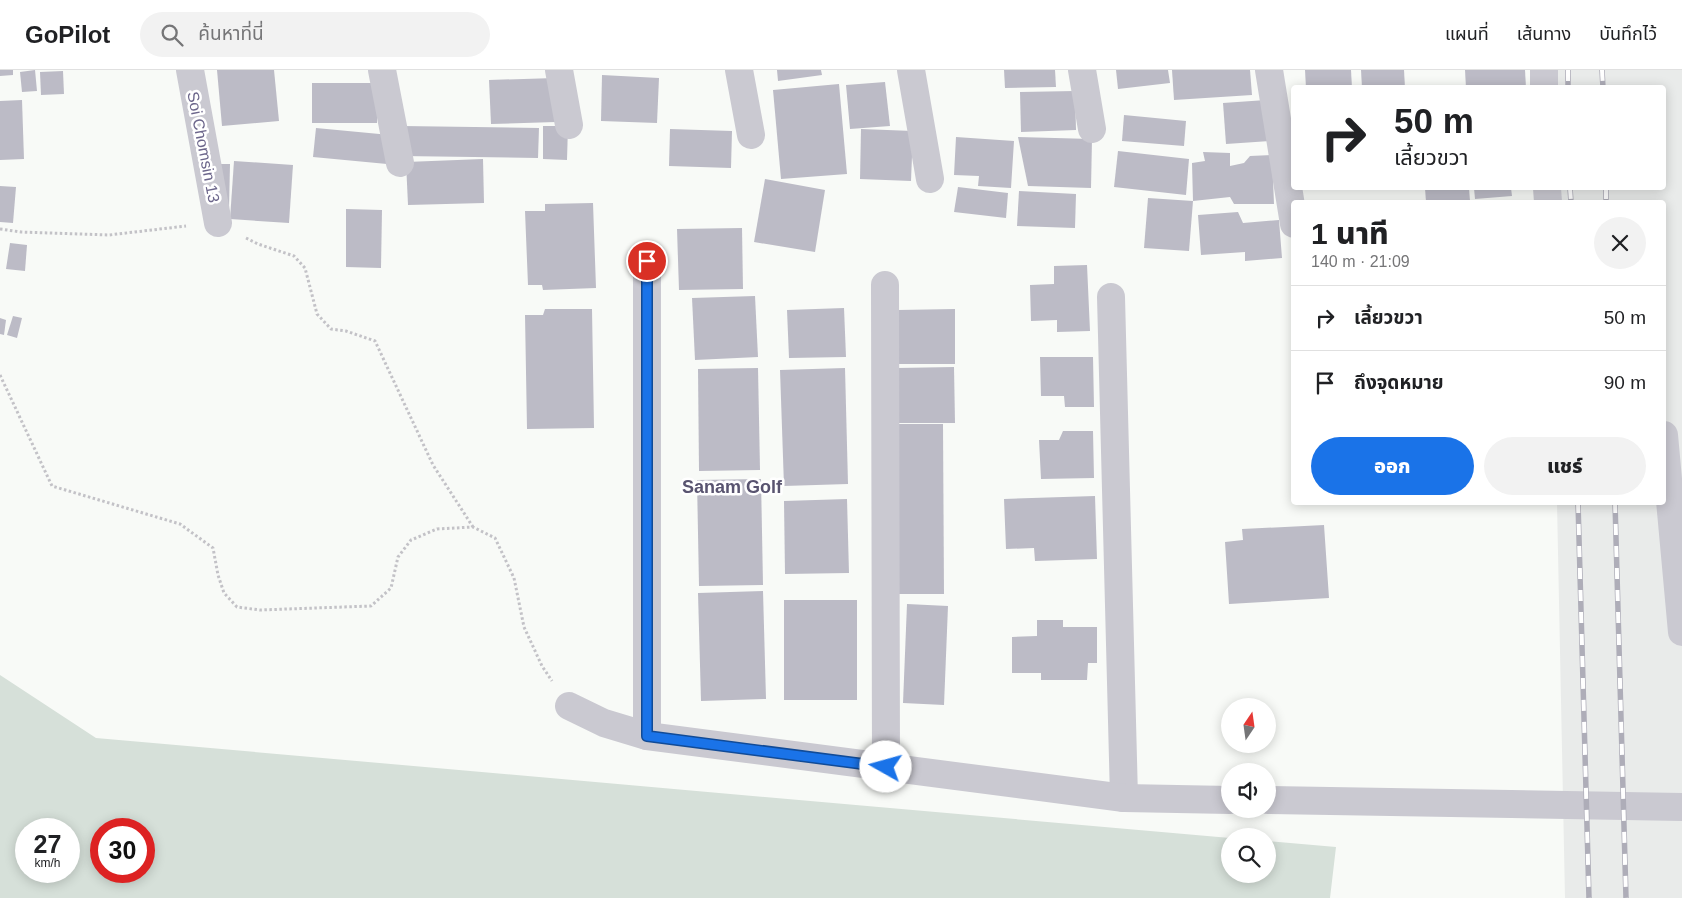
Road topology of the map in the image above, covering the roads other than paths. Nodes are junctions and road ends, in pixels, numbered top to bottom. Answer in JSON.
{"nodes":[{"id":1,"x":190,"y":70,"type":"edge"},
{"id":2,"x":382,"y":70,"type":"edge"},
{"id":3,"x":559,"y":70,"type":"edge"},
{"id":4,"x":739,"y":70,"type":"edge"},
{"id":5,"x":911,"y":70,"type":"edge"},
{"id":6,"x":1082,"y":70,"type":"edge"},
{"id":7,"x":1269,"y":70,"type":"edge"},
{"id":8,"x":1544,"y":70,"type":"edge"},
{"id":9,"x":1544,"y":85,"type":"edge"},
{"id":10,"x":569,"y":125,"type":"dead end"},
{"id":11,"x":1092,"y":129,"type":"dead end"},
{"id":12,"x":751,"y":135,"type":"dead end"},
{"id":13,"x":400,"y":163,"type":"dead end"},
{"id":14,"x":930,"y":179,"type":"dead end"},
{"id":15,"x":1291,"y":206,"type":"edge"},
{"id":16,"x":218,"y":223,"type":"road end"},
{"id":17,"x":647,"y":261,"type":"dead end"},
{"id":18,"x":884,"y":285,"type":"dead end"},
{"id":19,"x":1110,"y":297,"type":"dead end"},
{"id":20,"x":1666,"y":457,"type":"edge"},
{"id":21,"x":1682,"y":632,"type":"edge"},
{"id":22,"x":569,"y":706,"type":"road end"},
{"id":23,"x":647,"y":736,"type":"junction"},
{"id":24,"x":886,"y":767,"type":"junction"},
{"id":25,"x":1124,"y":798,"type":"junction"},
{"id":26,"x":1221,"y":800,"type":"edge"},
{"id":27,"x":1276,"y":800,"type":"edge"},
{"id":28,"x":1682,"y":807,"type":"edge"}],
"edges":[{"from":1,"to":16,"type":"street","name":"Soi Chomsin 13"},
{"from":2,"to":13,"type":"street"},
{"from":3,"to":10,"type":"street"},
{"from":4,"to":12,"type":"street"},
{"from":5,"to":14,"type":"street"},
{"from":6,"to":11,"type":"street"},
{"from":7,"to":15,"type":"street"},
{"from":8,"to":9,"type":"street"},
{"from":17,"to":23,"type":"street"},
{"from":18,"to":24,"type":"street"},
{"from":19,"to":25,"type":"street"},
{"from":20,"to":21,"type":"street"},
{"from":22,"to":23,"type":"street"},
{"from":23,"to":24,"type":"street"},
{"from":24,"to":25,"type":"street"},
{"from":25,"to":26,"type":"street"},
{"from":27,"to":28,"type":"street"}]}
